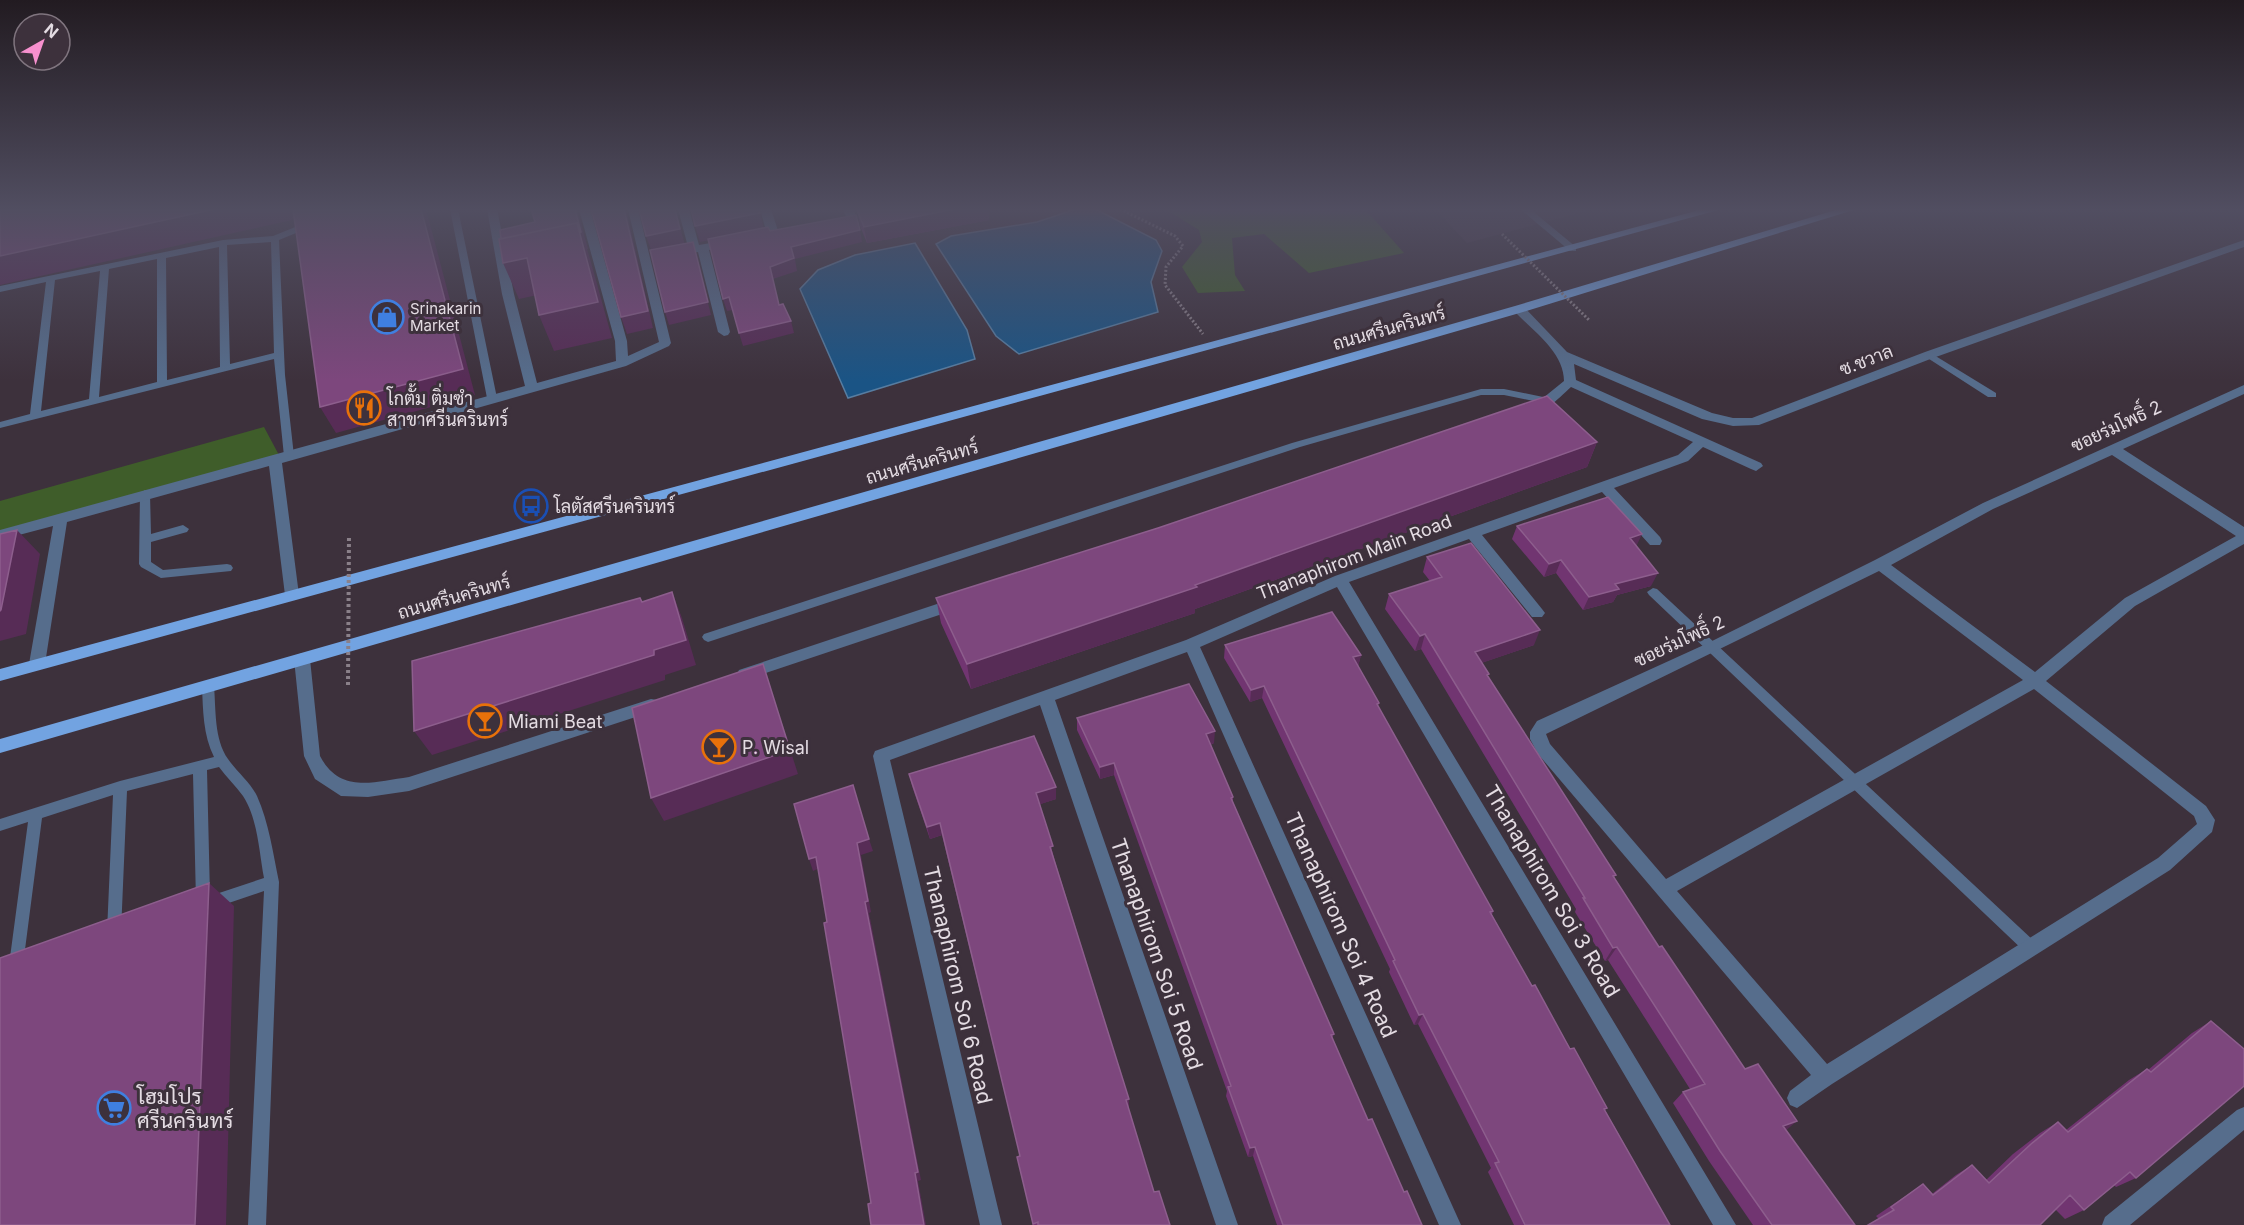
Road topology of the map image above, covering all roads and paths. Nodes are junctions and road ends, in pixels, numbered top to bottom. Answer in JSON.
{"nodes":[{"id":1,"x":113,"y":266,"type":"edge"},
{"id":2,"x":161,"y":266,"type":"edge"},
{"id":3,"x":223,"y":266,"type":"edge"},
{"id":4,"x":276,"y":266,"type":"edge"},
{"id":5,"x":465,"y":266,"type":"edge"},
{"id":6,"x":509,"y":266,"type":"edge"},
{"id":7,"x":593,"y":266,"type":"edge"},
{"id":8,"x":656,"y":266,"type":"edge"},
{"id":9,"x":704,"y":266,"type":"edge"},
{"id":10,"x":1167,"y":266,"type":"edge"},
{"id":11,"x":1509,"y":266,"type":"edge"},
{"id":12,"x":1535,"y":266,"type":"edge"},
{"id":13,"x":1662,"y":266,"type":"edge"},
{"id":14,"x":2179,"y":266,"type":"edge"},
{"id":15,"x":105,"y":268,"type":"junction"},
{"id":16,"x":51,"y":278,"type":"junction"},
{"id":17,"x":0,"y":289,"type":"edge"},
{"id":18,"x":1519,"y":309,"type":"junction"},
{"id":19,"x":1590,"y":321,"type":"dead end"},
{"id":20,"x":724,"y":332,"type":"dead end"},
{"id":21,"x":1212,"y":346,"type":"junction"},
{"id":22,"x":279,"y":355,"type":"junction"},
{"id":23,"x":1563,"y":355,"type":"junction"},
{"id":24,"x":1929,"y":355,"type":"junction"},
{"id":25,"x":622,"y":363,"type":"junction"},
{"id":26,"x":225,"y":369,"type":"junction"},
{"id":27,"x":1570,"y":382,"type":"junction"},
{"id":28,"x":162,"y":384,"type":"junction"},
{"id":29,"x":532,"y":388,"type":"junction"},
{"id":30,"x":2244,"y":388,"type":"edge"},
{"id":31,"x":1992,"y":395,"type":"dead end"},
{"id":32,"x":492,"y":399,"type":"junction"},
{"id":33,"x":94,"y":401,"type":"junction"},
{"id":34,"x":1548,"y":401,"type":"junction"},
{"id":35,"x":35,"y":416,"type":"junction"},
{"id":36,"x":1515,"y":418,"type":"edge"},
{"id":37,"x":0,"y":425,"type":"edge"},
{"id":38,"x":1701,"y":441,"type":"junction"},
{"id":39,"x":2113,"y":449,"type":"junction"},
{"id":40,"x":282,"y":458,"type":"junction"},
{"id":41,"x":1756,"y":466,"type":"dead end"},
{"id":42,"x":1604,"y":486,"type":"junction"},
{"id":43,"x":145,"y":494,"type":"junction"},
{"id":44,"x":61,"y":516,"type":"junction"},
{"id":45,"x":183,"y":529,"type":"dead end"},
{"id":46,"x":1472,"y":533,"type":"junction"},
{"id":47,"x":0,"y":535,"type":"edge"},
{"id":48,"x":349,"y":535,"type":"dead end"},
{"id":49,"x":2244,"y":536,"type":"edge"},
{"id":50,"x":147,"y":539,"type":"junction"},
{"id":51,"x":1655,"y":540,"type":"dead end"},
{"id":52,"x":1880,"y":564,"type":"junction"},
{"id":53,"x":227,"y":568,"type":"dead end"},
{"id":54,"x":1340,"y":580,"type":"junction"},
{"id":55,"x":1653,"y":592,"type":"dead end"},
{"id":56,"x":292,"y":595,"type":"junction"},
{"id":57,"x":974,"y":598,"type":"edge"},
{"id":58,"x":1537,"y":613,"type":"dead end"},
{"id":59,"x":708,"y":636,"type":"dead end"},
{"id":60,"x":1191,"y":644,"type":"junction"},
{"id":61,"x":1711,"y":648,"type":"junction"},
{"id":62,"x":302,"y":659,"type":"junction"},
{"id":63,"x":37,"y":664,"type":"junction"},
{"id":64,"x":0,"y":675,"type":"edge"},
{"id":65,"x":725,"y":680,"type":"edge"},
{"id":66,"x":2035,"y":681,"type":"junction"},
{"id":67,"x":348,"y":685,"type":"dead end"},
{"id":68,"x":208,"y":686,"type":"junction"},
{"id":69,"x":1046,"y":698,"type":"junction"},
{"id":70,"x":669,"y":699,"type":"edge"},
{"id":71,"x":0,"y":746,"type":"edge"},
{"id":72,"x":881,"y":756,"type":"joint"},
{"id":73,"x":221,"y":761,"type":"junction"},
{"id":74,"x":200,"y":767,"type":"junction"},
{"id":75,"x":1854,"y":781,"type":"junction"},
{"id":76,"x":120,"y":787,"type":"junction"},
{"id":77,"x":36,"y":813,"type":"junction"},
{"id":78,"x":0,"y":825,"type":"edge"},
{"id":79,"x":272,"y":882,"type":"junction"},
{"id":80,"x":1664,"y":889,"type":"junction"},
{"id":81,"x":114,"y":936,"type":"edge"},
{"id":82,"x":2030,"y":947,"type":"junction"},
{"id":83,"x":0,"y":975,"type":"edge"},
{"id":84,"x":1825,"y":1077,"type":"junction"},
{"id":85,"x":1797,"y":1098,"type":"dead end"},
{"id":86,"x":2244,"y":1117,"type":"edge"},
{"id":87,"x":257,"y":1225,"type":"edge"},
{"id":88,"x":991,"y":1225,"type":"edge"},
{"id":89,"x":1227,"y":1225,"type":"edge"},
{"id":90,"x":1450,"y":1225,"type":"edge"},
{"id":91,"x":1725,"y":1225,"type":"edge"},
{"id":92,"x":2113,"y":1225,"type":"edge"}],
"edges":[{"from":1,"to":15,"type":"lane"},
{"from":2,"to":28,"type":"lane"},
{"from":3,"to":26,"type":"lane"},
{"from":4,"to":22,"type":"lane"},
{"from":5,"to":32,"type":"lane"},
{"from":6,"to":29,"type":"street"},
{"from":7,"to":25,"type":"street"},
{"from":8,"to":25,"type":"street"},
{"from":9,"to":20,"type":"street"},
{"from":10,"to":21,"type":"path"},
{"from":11,"to":21,"type":"main road","name":"ถนนศรีนครินทร์"},
{"from":12,"to":19,"type":"path","bridge":true},
{"from":13,"to":18,"type":"main road","name":"ถนนศรีนครินทร์"},
{"from":14,"to":24,"type":"street","name":"ซ.ชวาล"},
{"from":15,"to":16,"type":"lane"},
{"from":15,"to":33,"type":"lane"},
{"from":16,"to":17,"type":"lane"},
{"from":16,"to":35,"type":"lane"},
{"from":18,"to":23,"type":"street","name":"ซ.ชวาล"},
{"from":18,"to":62,"type":"main road","name":"ถนนศรีนครินทร์"},
{"from":21,"to":56,"type":"main road","name":"ถนนศรีนครินทร์"},
{"from":22,"to":26,"type":"lane"},
{"from":22,"to":40,"type":"lane"},
{"from":23,"to":24,"type":"street","name":"ซ.ชวาล"},
{"from":23,"to":27,"type":"street"},
{"from":24,"to":31,"type":"lane"},
{"from":25,"to":29,"type":"street"},
{"from":26,"to":28,"type":"lane"},
{"from":27,"to":34,"type":"street"},
{"from":27,"to":38,"type":"street"},
{"from":28,"to":33,"type":"lane"},
{"from":29,"to":32,"type":"street"},
{"from":30,"to":39,"type":"street","name":"ซอยร่มโพธิ์ 2"},
{"from":32,"to":40,"type":"street"},
{"from":33,"to":35,"type":"lane"},
{"from":34,"to":36,"type":"street"},
{"from":34,"to":59,"type":"lane"},
{"from":35,"to":37,"type":"lane"},
{"from":38,"to":41,"type":"street"},
{"from":38,"to":42,"type":"street","name":"Thanaphirom Main Road"},
{"from":39,"to":49,"type":"street"},
{"from":39,"to":52,"type":"street","name":"ซอยร่มโพธิ์ 2"},
{"from":40,"to":43,"type":"street"},
{"from":40,"to":56,"type":"street"},
{"from":42,"to":46,"type":"street","name":"Thanaphirom Main Road"},
{"from":42,"to":51,"type":"street"},
{"from":43,"to":44,"type":"street"},
{"from":43,"to":50,"type":"lane"},
{"from":44,"to":47,"type":"street"},
{"from":44,"to":63,"type":"street"},
{"from":45,"to":50,"type":"lane"},
{"from":46,"to":54,"type":"street","name":"Thanaphirom Main Road"},
{"from":46,"to":58,"type":"street"},
{"from":48,"to":67,"type":"path","bridge":true},
{"from":49,"to":66,"type":"street"},
{"from":50,"to":53,"type":"lane"},
{"from":52,"to":61,"type":"street","name":"ซอยร่มโพธิ์ 2"},
{"from":52,"to":66,"type":"street"},
{"from":54,"to":60,"type":"street","name":"Thanaphirom Main Road"},
{"from":54,"to":91,"type":"street","name":"Thanaphirom Soi 3 Road"},
{"from":55,"to":61,"type":"lane"},
{"from":56,"to":63,"type":"main road","name":"ถนนศรีนครินทร์"},
{"from":57,"to":65,"type":"street"},
{"from":60,"to":69,"type":"street","name":"Thanaphirom Main Road"},
{"from":60,"to":90,"type":"street","name":"Thanaphirom Soi 4 Road"},
{"from":61,"to":75,"type":"lane"},
{"from":61,"to":80,"type":"street","name":"ซอยร่มโพธิ์ 2"},
{"from":62,"to":68,"type":"main road","name":"ถนนศรีนครินทร์"},
{"from":62,"to":70,"type":"street"},
{"from":63,"to":64,"type":"main road","name":"ถนนศรีนครินทร์"},
{"from":66,"to":75,"type":"street"},
{"from":66,"to":82,"type":"street"},
{"from":68,"to":71,"type":"main road","name":"ถนนศรีนครินทร์"},
{"from":68,"to":73,"type":"lane"},
{"from":69,"to":72,"type":"street","name":"Thanaphirom Main Road"},
{"from":69,"to":89,"type":"street","name":"Thanaphirom Soi 5 Road"},
{"from":72,"to":88,"type":"street","name":"Thanaphirom Soi 6 Road"},
{"from":73,"to":74,"type":"lane"},
{"from":73,"to":79,"type":"lane"},
{"from":74,"to":76,"type":"lane"},
{"from":74,"to":79,"type":"lane"},
{"from":75,"to":80,"type":"street"},
{"from":75,"to":82,"type":"lane"},
{"from":76,"to":77,"type":"lane"},
{"from":76,"to":81,"type":"lane"},
{"from":77,"to":78,"type":"lane"},
{"from":77,"to":83,"type":"lane"},
{"from":79,"to":87,"type":"lane"},
{"from":80,"to":84,"type":"street","name":"ซอยร่มโพธิ์ 2"},
{"from":82,"to":84,"type":"street"},
{"from":84,"to":85,"type":"street"},
{"from":86,"to":92,"type":"street"}]}
